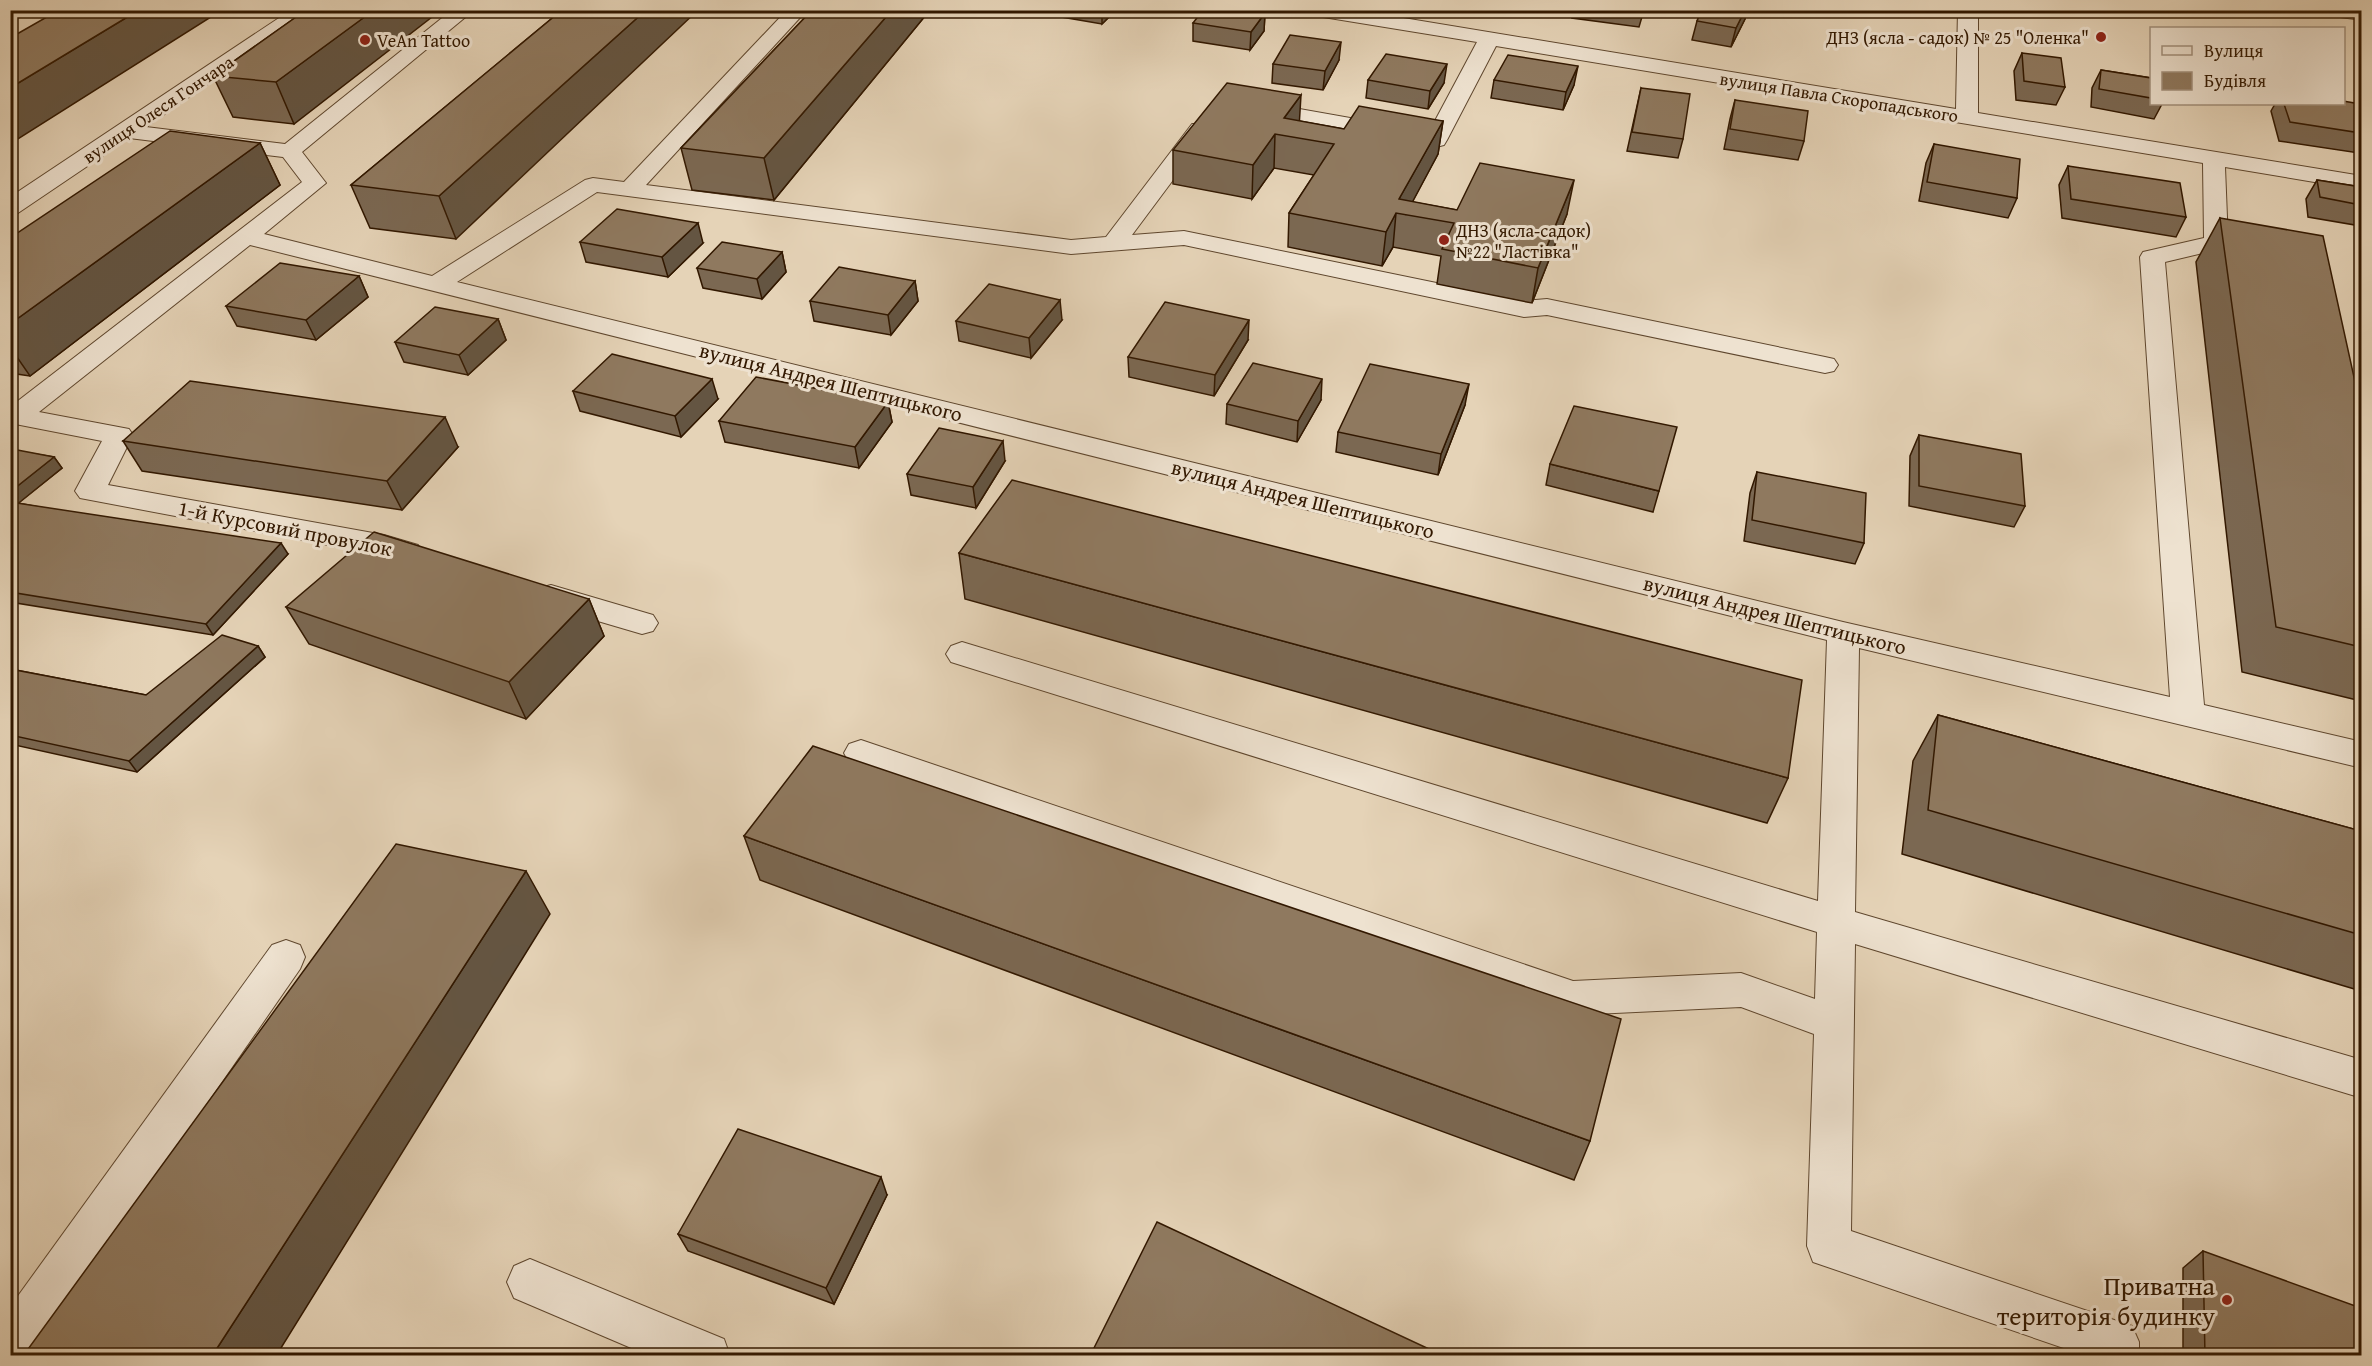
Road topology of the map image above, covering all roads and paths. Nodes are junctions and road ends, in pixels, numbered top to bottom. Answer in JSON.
{"nodes":[{"id":1,"x":305,"y":10,"type":"edge"},
{"id":2,"x":465,"y":10,"type":"edge"},
{"id":3,"x":798,"y":10,"type":"edge"},
{"id":4,"x":1317,"y":10,"type":"edge"},
{"id":5,"x":1968,"y":10,"type":"edge"},
{"id":6,"x":2333,"y":10,"type":"edge"},
{"id":7,"x":2361,"y":14,"type":"edge"},
{"id":8,"x":1489,"y":39,"type":"junction"},
{"id":9,"x":1235,"y":104,"type":"edge"},
{"id":10,"x":1210,"y":115,"type":"edge"},
{"id":11,"x":1967,"y":118,"type":"junction"},
{"id":12,"x":127,"y":131,"type":"junction"},
{"id":13,"x":290,"y":151,"type":"junction"},
{"id":14,"x":2214,"y":159,"type":"junction"},
{"id":15,"x":2361,"y":183,"type":"edge"},
{"id":16,"x":629,"y":190,"type":"junction"},
{"id":17,"x":10,"y":208,"type":"edge"},
{"id":18,"x":246,"y":237,"type":"junction"},
{"id":19,"x":1113,"y":244,"type":"junction"},
{"id":20,"x":436,"y":284,"type":"junction"},
{"id":21,"x":1825,"y":365,"type":"dead end"},
{"id":22,"x":13,"y":415,"type":"edge"},
{"id":23,"x":429,"y":558,"type":"edge"},
{"id":24,"x":530,"y":589,"type":"edge"},
{"id":25,"x":642,"y":623,"type":"dead end"},
{"id":26,"x":1843,"y":633,"type":"junction"},
{"id":27,"x":962,"y":654,"type":"dead end"},
{"id":28,"x":2188,"y":714,"type":"junction"},
{"id":29,"x":861,"y":753,"type":"dead end"},
{"id":30,"x":2361,"y":755,"type":"edge"},
{"id":31,"x":1838,"y":923,"type":"junction"},
{"id":32,"x":286,"y":957,"type":"dead end"},
{"id":33,"x":1836,"y":1024,"type":"junction"},
{"id":34,"x":2361,"y":1079,"type":"edge"},
{"id":35,"x":530,"y":1282,"type":"dead end"},
{"id":36,"x":10,"y":1347,"type":"edge"},
{"id":37,"x":707,"y":1356,"type":"edge"},
{"id":38,"x":2116,"y":1356,"type":"edge"}],
"edges":[{"from":1,"to":12,"type":"street","name":"вулиця Олеся Гончара"},
{"from":2,"to":13,"type":"street"},
{"from":3,"to":16,"type":"street"},
{"from":4,"to":8,"type":"street","name":"вулиця Павла Скоропадського"},
{"from":5,"to":11,"type":"street"},
{"from":6,"to":7,"type":"street"},
{"from":8,"to":9,"type":"street"},
{"from":8,"to":11,"type":"street","name":"вулиця Павла Скоропадського"},
{"from":10,"to":19,"type":"street"},
{"from":11,"to":14,"type":"street","name":"вулиця Павла Скоропадського"},
{"from":12,"to":13,"type":"street"},
{"from":12,"to":17,"type":"street","name":"вулиця Олеся Гончара"},
{"from":13,"to":18,"type":"street"},
{"from":14,"to":15,"type":"street","name":"вулиця Павла Скоропадського"},
{"from":14,"to":28,"type":"street"},
{"from":16,"to":19,"type":"street"},
{"from":16,"to":20,"type":"street"},
{"from":18,"to":20,"type":"street","name":"вулиця Андрея Шептицького"},
{"from":18,"to":22,"type":"street"},
{"from":19,"to":21,"type":"street"},
{"from":20,"to":26,"type":"street","name":"вулиця Андрея Шептицького"},
{"from":22,"to":23,"type":"street","name":"1-й Курсовий провулок"},
{"from":24,"to":25,"type":"street"},
{"from":26,"to":28,"type":"street","name":"вулиця Андрея Шептицького"},
{"from":26,"to":31,"type":"street"},
{"from":27,"to":31,"type":"street"},
{"from":28,"to":30,"type":"street","name":"вулиця Андрея Шептицького"},
{"from":29,"to":33,"type":"street"},
{"from":31,"to":33,"type":"street"},
{"from":31,"to":34,"type":"street"},
{"from":32,"to":36,"type":"street"},
{"from":33,"to":38,"type":"street"},
{"from":35,"to":37,"type":"street"}]}
